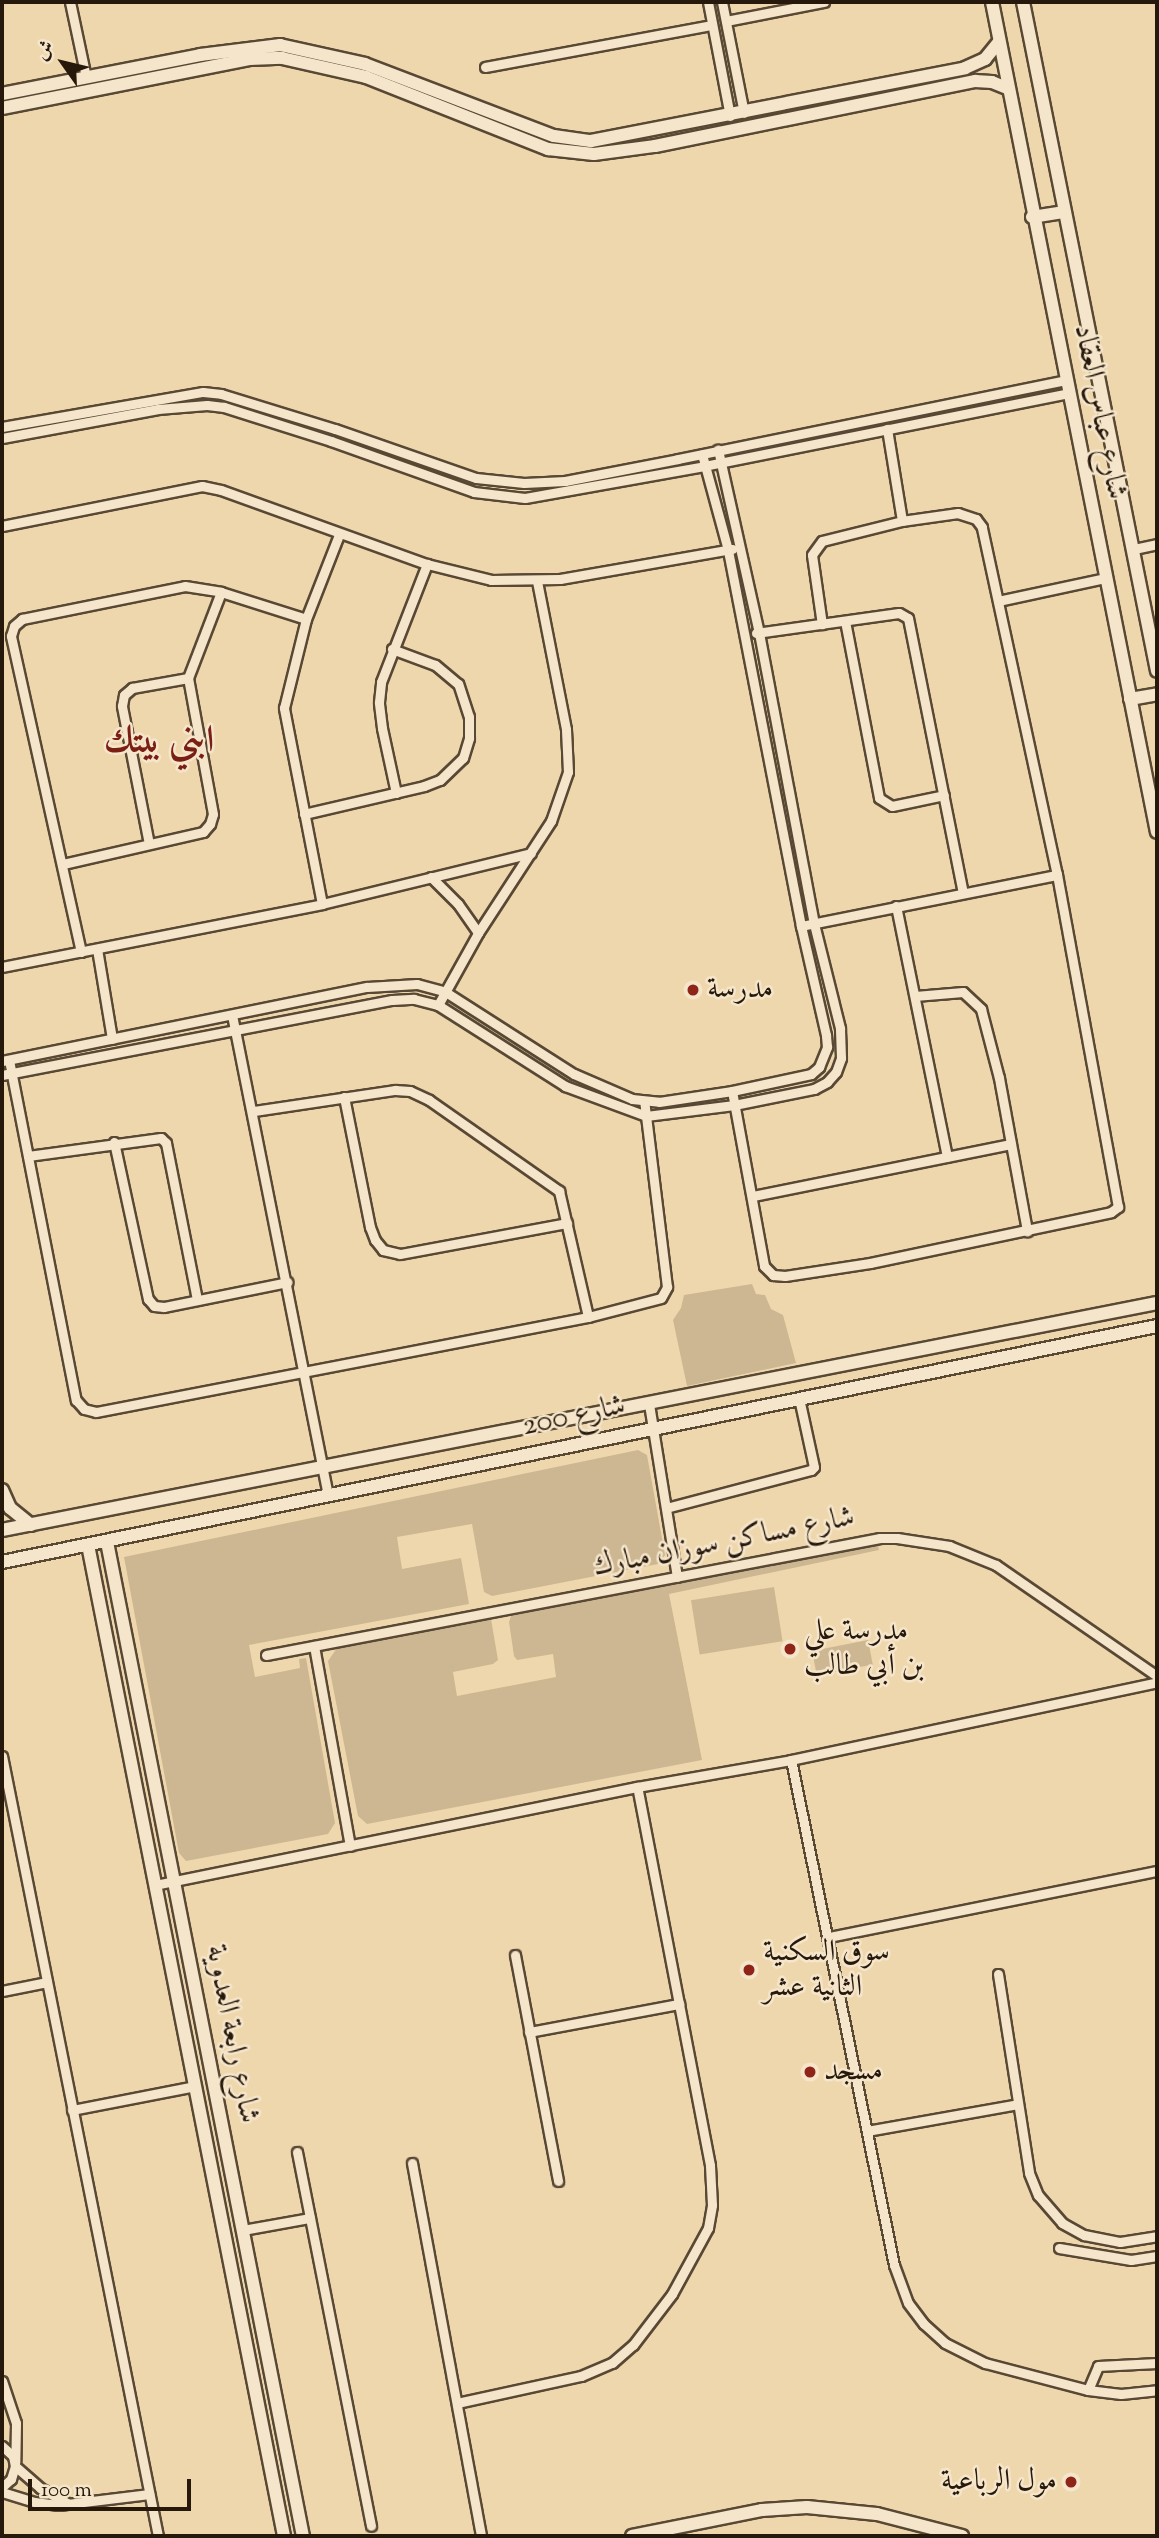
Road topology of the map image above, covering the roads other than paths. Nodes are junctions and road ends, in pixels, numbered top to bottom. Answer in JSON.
{"nodes":[{"id":1,"x":70,"y":2,"type":"edge"},
{"id":2,"x":708,"y":2,"type":"edge"},
{"id":3,"x":722,"y":2,"type":"edge"},
{"id":4,"x":824,"y":2,"type":"edge"},
{"id":5,"x":992,"y":2,"type":"edge"},
{"id":6,"x":1023,"y":2,"type":"edge"},
{"id":7,"x":726,"y":21,"type":"junction"},
{"id":8,"x":712,"y":25,"type":"junction"},
{"id":9,"x":999,"y":42,"type":"junction"},
{"id":10,"x":202,"y":61,"type":"junction"},
{"id":11,"x":972,"y":66,"type":"junction"},
{"id":12,"x":485,"y":67,"type":"dead end"},
{"id":13,"x":86,"y":77,"type":"junction"},
{"id":14,"x":975,"y":81,"type":"junction"},
{"id":15,"x":1007,"y":88,"type":"junction"},
{"id":16,"x":2,"y":94,"type":"edge"},
{"id":17,"x":2,"y":108,"type":"edge"},
{"id":18,"x":744,"y":113,"type":"junction"},
{"id":19,"x":730,"y":116,"type":"junction"},
{"id":20,"x":653,"y":132,"type":"junction"},
{"id":21,"x":655,"y":146,"type":"junction"},
{"id":22,"x":1065,"y":212,"type":"junction"},
{"id":23,"x":1032,"y":216,"type":"junction"},
{"id":24,"x":1067,"y":387,"type":"junction"},
{"id":25,"x":2,"y":427,"type":"edge"},
{"id":26,"x":335,"y":429,"type":"junction"},
{"id":27,"x":887,"y":429,"type":"junction"},
{"id":28,"x":2,"y":438,"type":"edge"},
{"id":29,"x":331,"y":441,"type":"junction"},
{"id":30,"x":718,"y":450,"type":"junction"},
{"id":31,"x":702,"y":454,"type":"junction"},
{"id":32,"x":722,"y":462,"type":"junction"},
{"id":33,"x":705,"y":466,"type":"junction"},
{"id":34,"x":902,"y":521,"type":"junction"},
{"id":35,"x":2,"y":526,"type":"edge"},
{"id":36,"x":339,"y":535,"type":"junction"},
{"id":37,"x":1157,"y":544,"type":"edge"},
{"id":38,"x":741,"y":547,"type":"junction"},
{"id":39,"x":728,"y":550,"type":"junction"},
{"id":40,"x":1134,"y":550,"type":"junction"},
{"id":41,"x":427,"y":564,"type":"junction"},
{"id":42,"x":1105,"y":578,"type":"junction"},
{"id":43,"x":537,"y":581,"type":"junction"},
{"id":44,"x":221,"y":593,"type":"junction"},
{"id":45,"x":998,"y":601,"type":"junction"},
{"id":46,"x":306,"y":619,"type":"junction"},
{"id":47,"x":845,"y":621,"type":"junction"},
{"id":48,"x":822,"y":624,"type":"junction"},
{"id":49,"x":759,"y":633,"type":"junction"},
{"id":50,"x":746,"y":636,"type":"junction"},
{"id":51,"x":393,"y":649,"type":"junction"},
{"id":52,"x":1157,"y":671,"type":"edge"},
{"id":53,"x":188,"y":678,"type":"junction"},
{"id":54,"x":1157,"y":694,"type":"edge"},
{"id":55,"x":1130,"y":699,"type":"junction"},
{"id":56,"x":396,"y":793,"type":"junction"},
{"id":57,"x":944,"y":795,"type":"junction"},
{"id":58,"x":304,"y":814,"type":"junction"},
{"id":59,"x":1157,"y":832,"type":"edge"},
{"id":60,"x":149,"y":844,"type":"junction"},
{"id":61,"x":531,"y":853,"type":"junction"},
{"id":62,"x":62,"y":864,"type":"junction"},
{"id":63,"x":1057,"y":875,"type":"junction"},
{"id":64,"x":431,"y":877,"type":"junction"},
{"id":65,"x":963,"y":893,"type":"junction"},
{"id":66,"x":322,"y":904,"type":"junction"},
{"id":67,"x":895,"y":906,"type":"junction"},
{"id":68,"x":814,"y":924,"type":"junction"},
{"id":69,"x":801,"y":926,"type":"junction"},
{"id":70,"x":478,"y":933,"type":"junction"},
{"id":71,"x":97,"y":949,"type":"junction"},
{"id":72,"x":81,"y":952,"type":"junction"},
{"id":73,"x":2,"y":967,"type":"edge"},
{"id":74,"x":444,"y":991,"type":"junction"},
{"id":75,"x":915,"y":996,"type":"junction"},
{"id":76,"x":438,"y":1005,"type":"junction"},
{"id":77,"x":232,"y":1014,"type":"junction"},
{"id":78,"x":234,"y":1030,"type":"junction"},
{"id":79,"x":112,"y":1039,"type":"junction"},
{"id":80,"x":5,"y":1061,"type":"edge"},
{"id":81,"x":7,"y":1074,"type":"edge"},
{"id":82,"x":732,"y":1091,"type":"junction"},
{"id":83,"x":344,"y":1097,"type":"junction"},
{"id":84,"x":644,"y":1101,"type":"junction"},
{"id":85,"x":734,"y":1105,"type":"junction"},
{"id":86,"x":254,"y":1111,"type":"junction"},
{"id":87,"x":646,"y":1116,"type":"junction"},
{"id":88,"x":114,"y":1142,"type":"junction"},
{"id":89,"x":1011,"y":1144,"type":"junction"},
{"id":90,"x":27,"y":1156,"type":"junction"},
{"id":91,"x":947,"y":1157,"type":"junction"},
{"id":92,"x":753,"y":1196,"type":"junction"},
{"id":93,"x":567,"y":1223,"type":"junction"},
{"id":94,"x":1027,"y":1231,"type":"junction"},
{"id":95,"x":288,"y":1282,"type":"junction"},
{"id":96,"x":197,"y":1300,"type":"junction"},
{"id":97,"x":1157,"y":1303,"type":"edge"},
{"id":98,"x":588,"y":1317,"type":"junction"},
{"id":99,"x":1157,"y":1326,"type":"edge"},
{"id":100,"x":304,"y":1371,"type":"junction"},
{"id":101,"x":799,"y":1398,"type":"junction"},
{"id":102,"x":649,"y":1404,"type":"junction"},
{"id":103,"x":653,"y":1427,"type":"junction"},
{"id":104,"x":323,"y":1468,"type":"junction"},
{"id":105,"x":2,"y":1490,"type":"edge"},
{"id":106,"x":328,"y":1495,"type":"junction"},
{"id":107,"x":666,"y":1508,"type":"junction"},
{"id":108,"x":31,"y":1525,"type":"junction"},
{"id":109,"x":2,"y":1531,"type":"edge"},
{"id":110,"x":107,"y":1542,"type":"junction"},
{"id":111,"x":88,"y":1545,"type":"junction"},
{"id":112,"x":2,"y":1562,"type":"edge"},
{"id":113,"x":677,"y":1577,"type":"junction"},
{"id":114,"x":115,"y":1584,"type":"junction"},
{"id":115,"x":96,"y":1588,"type":"junction"},
{"id":116,"x":314,"y":1646,"type":"junction"},
{"id":117,"x":266,"y":1655,"type":"dead end"},
{"id":118,"x":1157,"y":1676,"type":"edge"},
{"id":119,"x":1157,"y":1682,"type":"edge"},
{"id":120,"x":2,"y":1756,"type":"edge"},
{"id":121,"x":791,"y":1760,"type":"junction"},
{"id":122,"x":636,"y":1787,"type":"junction"},
{"id":123,"x":350,"y":1846,"type":"junction"},
{"id":124,"x":1157,"y":1871,"type":"edge"},
{"id":125,"x":174,"y":1882,"type":"junction"},
{"id":126,"x":155,"y":1885,"type":"junction"},
{"id":127,"x":829,"y":1937,"type":"junction"},
{"id":128,"x":514,"y":1955,"type":"dead end"},
{"id":129,"x":998,"y":1974,"type":"dead end"},
{"id":130,"x":47,"y":1982,"type":"junction"},
{"id":131,"x":2,"y":1991,"type":"edge"},
{"id":132,"x":679,"y":2004,"type":"junction"},
{"id":133,"x":529,"y":2032,"type":"junction"},
{"id":134,"x":195,"y":2086,"type":"junction"},
{"id":135,"x":1018,"y":2104,"type":"junction"},
{"id":136,"x":72,"y":2110,"type":"junction"},
{"id":137,"x":867,"y":2131,"type":"junction"},
{"id":138,"x":297,"y":2152,"type":"dead end"},
{"id":139,"x":412,"y":2163,"type":"dead end"},
{"id":140,"x":558,"y":2181,"type":"dead end"},
{"id":141,"x":310,"y":2218,"type":"junction"},
{"id":142,"x":243,"y":2230,"type":"junction"},
{"id":143,"x":1157,"y":2236,"type":"edge"},
{"id":144,"x":1130,"y":2242,"type":"junction"},
{"id":145,"x":1059,"y":2248,"type":"dead end"},
{"id":146,"x":1157,"y":2256,"type":"edge"},
{"id":147,"x":1131,"y":2260,"type":"junction"},
{"id":148,"x":1157,"y":2363,"type":"edge"},
{"id":149,"x":2,"y":2381,"type":"edge"},
{"id":150,"x":1088,"y":2390,"type":"junction"},
{"id":151,"x":1157,"y":2390,"type":"edge"},
{"id":152,"x":4,"y":2392,"type":"junction"},
{"id":153,"x":457,"y":2403,"type":"junction"},
{"id":154,"x":2,"y":2407,"type":"edge"},
{"id":155,"x":2,"y":2446,"type":"edge"},
{"id":156,"x":15,"y":2464,"type":"junction"},
{"id":157,"x":2,"y":2489,"type":"edge"},
{"id":158,"x":149,"y":2494,"type":"junction"},
{"id":159,"x":71,"y":2505,"type":"junction"},
{"id":160,"x":370,"y":2526,"type":"dead end"},
{"id":161,"x":158,"y":2536,"type":"edge"},
{"id":162,"x":284,"y":2536,"type":"edge"},
{"id":163,"x":303,"y":2536,"type":"edge"},
{"id":164,"x":481,"y":2536,"type":"edge"},
{"id":165,"x":632,"y":2536,"type":"edge"},
{"id":166,"x":962,"y":2536,"type":"edge"}],
"edges":[{"from":1,"to":13,"type":"street"},
{"from":2,"to":8,"type":"street"},
{"from":3,"to":7,"type":"street"},
{"from":4,"to":7,"type":"street"},
{"from":5,"to":9,"type":"street","name":"شارع عباس العقاد"},
{"from":6,"to":22,"type":"street","name":"شارع عباس العقاد"},
{"from":7,"to":18,"type":"street"},
{"from":8,"to":12,"type":"street"},
{"from":8,"to":19,"type":"street"},
{"from":9,"to":11,"type":"street"},
{"from":9,"to":15,"type":"street","name":"شارع عباس العقاد"},
{"from":10,"to":13,"type":"street"},
{"from":10,"to":17,"type":"street"},
{"from":10,"to":20,"type":"street"},
{"from":10,"to":21,"type":"street"},
{"from":11,"to":14,"type":"street"},
{"from":11,"to":18,"type":"street"},
{"from":13,"to":16,"type":"street"},
{"from":14,"to":15,"type":"street"},
{"from":14,"to":21,"type":"street"},
{"from":15,"to":23,"type":"street","name":"شارع عباس العقاد"},
{"from":18,"to":19,"type":"street"},
{"from":19,"to":20,"type":"street"},
{"from":20,"to":21,"type":"street"},
{"from":22,"to":23,"type":"street"},
{"from":22,"to":40,"type":"street","name":"شارع عباس العقاد"},
{"from":23,"to":24,"type":"street","name":"شارع عباس العقاد"},
{"from":24,"to":27,"type":"street"},
{"from":24,"to":30,"type":"street"},
{"from":24,"to":42,"type":"street","name":"شارع عباس العقاد"},
{"from":25,"to":26,"type":"street"},
{"from":26,"to":29,"type":"street"},
{"from":26,"to":31,"type":"street"},
{"from":27,"to":32,"type":"street"},
{"from":27,"to":34,"type":"street"},
{"from":28,"to":29,"type":"street"},
{"from":29,"to":33,"type":"street"},
{"from":30,"to":31,"type":"street"},
{"from":30,"to":32,"type":"street"},
{"from":31,"to":33,"type":"street"},
{"from":32,"to":33,"type":"street"},
{"from":32,"to":38,"type":"street"},
{"from":33,"to":39,"type":"street"},
{"from":34,"to":45,"type":"street"},
{"from":34,"to":48,"type":"street"},
{"from":35,"to":36,"type":"street"},
{"from":36,"to":41,"type":"street"},
{"from":36,"to":46,"type":"street"},
{"from":37,"to":40,"type":"street"},
{"from":38,"to":39,"type":"street"},
{"from":38,"to":49,"type":"street"},
{"from":39,"to":43,"type":"street"},
{"from":39,"to":50,"type":"street"},
{"from":40,"to":52,"type":"street","name":"شارع عباس العقاد"},
{"from":41,"to":43,"type":"street"},
{"from":41,"to":51,"type":"street"},
{"from":42,"to":45,"type":"street"},
{"from":42,"to":55,"type":"street","name":"شارع عباس العقاد"},
{"from":43,"to":61,"type":"street"},
{"from":44,"to":46,"type":"street"},
{"from":44,"to":53,"type":"street"},
{"from":44,"to":62,"type":"street"},
{"from":45,"to":63,"type":"street"},
{"from":46,"to":58,"type":"street"},
{"from":47,"to":48,"type":"street"},
{"from":47,"to":57,"type":"street"},
{"from":47,"to":57,"type":"street"},
{"from":48,"to":49,"type":"street"},
{"from":49,"to":50,"type":"street"},
{"from":49,"to":68,"type":"street"},
{"from":50,"to":69,"type":"street"},
{"from":51,"to":56,"type":"street"},
{"from":51,"to":56,"type":"street"},
{"from":53,"to":60,"type":"street"},
{"from":53,"to":60,"type":"street"},
{"from":54,"to":55,"type":"street"},
{"from":55,"to":59,"type":"street","name":"شارع عباس العقاد"},
{"from":56,"to":58,"type":"street"},
{"from":57,"to":65,"type":"street"},
{"from":58,"to":66,"type":"street"},
{"from":60,"to":62,"type":"street"},
{"from":61,"to":64,"type":"street"},
{"from":61,"to":70,"type":"street"},
{"from":62,"to":72,"type":"street"},
{"from":63,"to":65,"type":"street"},
{"from":63,"to":94,"type":"street"},
{"from":64,"to":66,"type":"street"},
{"from":64,"to":70,"type":"street"},
{"from":65,"to":67,"type":"street"},
{"from":66,"to":71,"type":"street"},
{"from":67,"to":68,"type":"street"},
{"from":67,"to":75,"type":"street"},
{"from":68,"to":69,"type":"street"},
{"from":68,"to":85,"type":"street"},
{"from":69,"to":82,"type":"street"},
{"from":70,"to":74,"type":"street"},
{"from":71,"to":72,"type":"street"},
{"from":71,"to":79,"type":"street"},
{"from":72,"to":73,"type":"street"},
{"from":74,"to":76,"type":"street"},
{"from":74,"to":77,"type":"street"},
{"from":74,"to":84,"type":"street"},
{"from":75,"to":89,"type":"street"},
{"from":75,"to":91,"type":"street"},
{"from":76,"to":78,"type":"street"},
{"from":76,"to":87,"type":"street"},
{"from":77,"to":78,"type":"street"},
{"from":77,"to":79,"type":"street"},
{"from":78,"to":81,"type":"street"},
{"from":78,"to":86,"type":"street"},
{"from":79,"to":80,"type":"street"},
{"from":80,"to":81,"type":"street"},
{"from":81,"to":90,"type":"street"},
{"from":82,"to":84,"type":"street"},
{"from":82,"to":85,"type":"street"},
{"from":83,"to":86,"type":"street"},
{"from":83,"to":93,"type":"street"},
{"from":83,"to":93,"type":"street"},
{"from":84,"to":87,"type":"street"},
{"from":85,"to":87,"type":"street"},
{"from":85,"to":92,"type":"street"},
{"from":86,"to":95,"type":"street"},
{"from":87,"to":98,"type":"street"},
{"from":88,"to":90,"type":"street"},
{"from":88,"to":96,"type":"street"},
{"from":88,"to":96,"type":"street"},
{"from":89,"to":91,"type":"street"},
{"from":89,"to":94,"type":"street"},
{"from":90,"to":100,"type":"street"},
{"from":91,"to":92,"type":"street"},
{"from":92,"to":94,"type":"street"},
{"from":93,"to":98,"type":"street"},
{"from":95,"to":96,"type":"street"},
{"from":95,"to":100,"type":"street"},
{"from":97,"to":102,"type":"street","name":"شارع 200"},
{"from":98,"to":100,"type":"street"},
{"from":99,"to":101,"type":"street","name":"شارع 200"},
{"from":100,"to":104,"type":"street"},
{"from":101,"to":103,"type":"street","name":"شارع 200"},
{"from":101,"to":107,"type":"street"},
{"from":102,"to":103,"type":"street"},
{"from":102,"to":104,"type":"street","name":"شارع 200"},
{"from":103,"to":106,"type":"street","name":"شارع 200"},
{"from":103,"to":107,"type":"street"},
{"from":104,"to":106,"type":"street"},
{"from":104,"to":108,"type":"street","name":"شارع 200"},
{"from":105,"to":108,"type":"street"},
{"from":106,"to":110,"type":"street","name":"شارع 200"},
{"from":107,"to":113,"type":"street"},
{"from":108,"to":109,"type":"street","name":"شارع 200"},
{"from":110,"to":111,"type":"street","name":"شارع 200"},
{"from":110,"to":114,"type":"street","name":"شارع رابعة العدوية"},
{"from":111,"to":112,"type":"street","name":"شارع 200"},
{"from":111,"to":115,"type":"street","name":"شارع رابعة العدوية"},
{"from":113,"to":116,"type":"street","name":"شارع مساكن سوزان مبارك"},
{"from":113,"to":118,"type":"street","name":"شارع مساكن سوزان مبارك"},
{"from":114,"to":115,"type":"street"},
{"from":114,"to":125,"type":"street","name":"شارع رابعة العدوية"},
{"from":115,"to":126,"type":"street","name":"شارع رابعة العدوية"},
{"from":116,"to":117,"type":"street","name":"شارع مساكن سوزان مبارك"},
{"from":116,"to":123,"type":"street"},
{"from":119,"to":121,"type":"street"},
{"from":120,"to":130,"type":"street"},
{"from":121,"to":122,"type":"street"},
{"from":121,"to":127,"type":"street"},
{"from":122,"to":123,"type":"street"},
{"from":122,"to":132,"type":"street"},
{"from":123,"to":125,"type":"street"},
{"from":124,"to":127,"type":"street"},
{"from":125,"to":126,"type":"street"},
{"from":125,"to":142,"type":"street","name":"شارع رابعة العدوية"},
{"from":126,"to":134,"type":"street","name":"شارع رابعة العدوية"},
{"from":127,"to":137,"type":"street"},
{"from":128,"to":133,"type":"street"},
{"from":129,"to":135,"type":"street"},
{"from":130,"to":131,"type":"street"},
{"from":130,"to":136,"type":"street"},
{"from":132,"to":133,"type":"street"},
{"from":132,"to":153,"type":"street"},
{"from":133,"to":140,"type":"street"},
{"from":134,"to":136,"type":"street"},
{"from":134,"to":162,"type":"street","name":"شارع رابعة العدوية"},
{"from":135,"to":137,"type":"street"},
{"from":135,"to":144,"type":"street"},
{"from":136,"to":158,"type":"street"},
{"from":137,"to":150,"type":"street"},
{"from":138,"to":141,"type":"street"},
{"from":139,"to":153,"type":"street"},
{"from":141,"to":142,"type":"street"},
{"from":141,"to":160,"type":"street"},
{"from":142,"to":163,"type":"street","name":"شارع رابعة العدوية"},
{"from":143,"to":144,"type":"street"},
{"from":144,"to":147,"type":"street"},
{"from":145,"to":147,"type":"street"},
{"from":146,"to":147,"type":"street"},
{"from":148,"to":150,"type":"street"},
{"from":149,"to":152,"type":"street"},
{"from":150,"to":151,"type":"street"},
{"from":152,"to":154,"type":"street"},
{"from":152,"to":156,"type":"street"},
{"from":153,"to":164,"type":"street"},
{"from":155,"to":156,"type":"street"},
{"from":156,"to":157,"type":"street"},
{"from":156,"to":159,"type":"street"},
{"from":157,"to":159,"type":"street"},
{"from":158,"to":159,"type":"street"},
{"from":158,"to":161,"type":"street"},
{"from":165,"to":166,"type":"street"}]}
